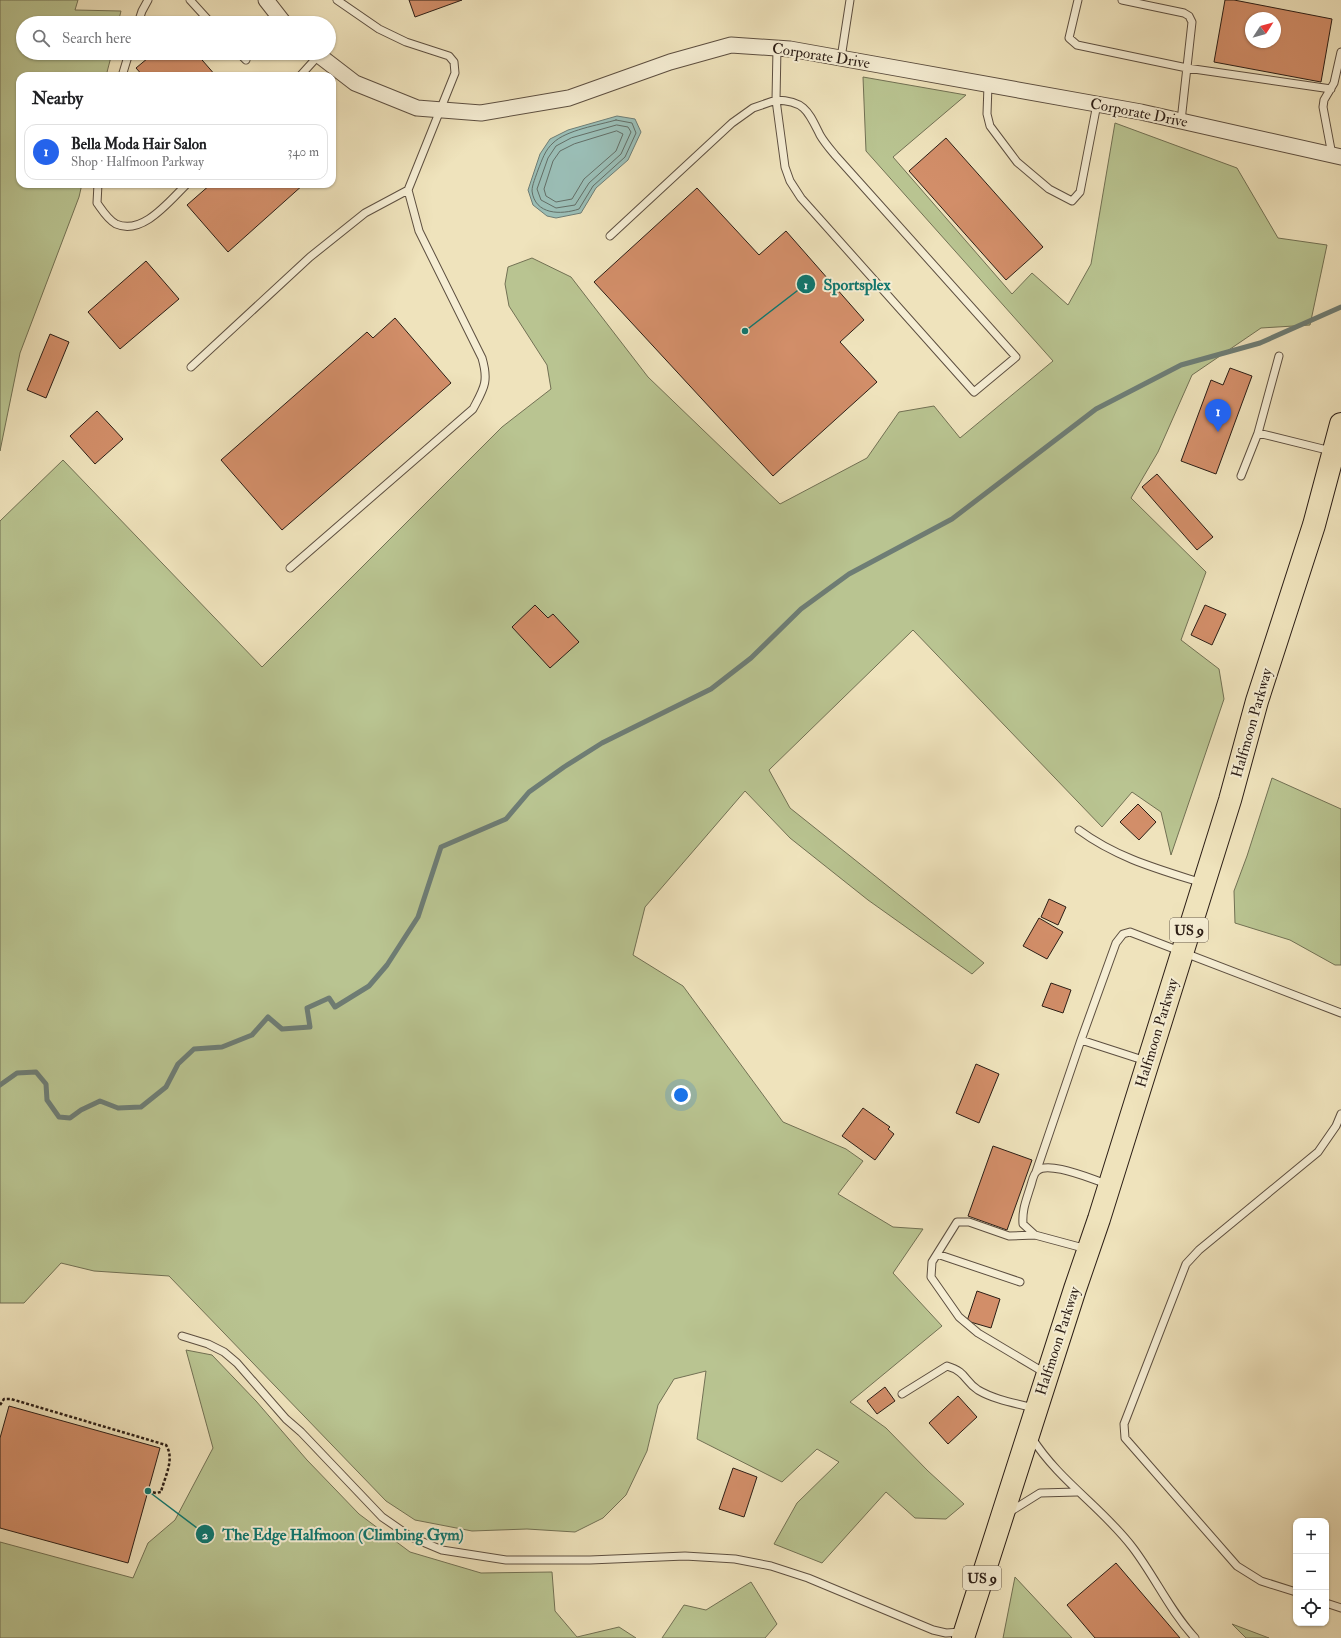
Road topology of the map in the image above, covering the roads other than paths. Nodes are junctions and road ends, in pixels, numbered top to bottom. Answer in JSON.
{"nodes":[{"id":1,"x":148,"y":0,"type":"edge"},
{"id":2,"x":190,"y":0,"type":"edge"},
{"id":3,"x":266,"y":0,"type":"edge"},
{"id":4,"x":336,"y":0,"type":"edge"},
{"id":5,"x":850,"y":0,"type":"edge"},
{"id":6,"x":1078,"y":0,"type":"edge"},
{"id":7,"x":1122,"y":0,"type":"edge"},
{"id":8,"x":140,"y":16,"type":"edge"},
{"id":9,"x":205,"y":16,"type":"edge"},
{"id":10,"x":279,"y":16,"type":"edge"},
{"id":11,"x":777,"y":48,"type":"junction"},
{"id":12,"x":1341,"y":52,"type":"edge"},
{"id":13,"x":841,"y":58,"type":"junction"},
{"id":14,"x":127,"y":60,"type":"edge"},
{"id":15,"x":312,"y":60,"type":"edge"},
{"id":16,"x":325,"y":60,"type":"edge"},
{"id":17,"x":1187,"y":68,"type":"junction"},
{"id":18,"x":123,"y":72,"type":"edge"},
{"id":19,"x":303,"y":72,"type":"edge"},
{"id":20,"x":988,"y":85,"type":"junction"},
{"id":21,"x":1331,"y":89,"type":"junction"},
{"id":22,"x":776,"y":100,"type":"junction"},
{"id":23,"x":1097,"y":104,"type":"junction"},
{"id":24,"x":439,"y":110,"type":"junction"},
{"id":25,"x":1181,"y":121,"type":"junction"},
{"id":26,"x":1336,"y":156,"type":"edge"},
{"id":27,"x":98,"y":188,"type":"edge"},
{"id":28,"x":183,"y":188,"type":"edge"},
{"id":29,"x":408,"y":190,"type":"junction"},
{"id":30,"x":610,"y":236,"type":"dead end"},
{"id":31,"x":1279,"y":356,"type":"dead end"},
{"id":32,"x":191,"y":367,"type":"dead end"},
{"id":33,"x":1341,"y":424,"type":"edge"},
{"id":34,"x":1258,"y":432,"type":"junction"},
{"id":35,"x":1334,"y":452,"type":"junction"},
{"id":36,"x":1241,"y":476,"type":"dead end"},
{"id":37,"x":290,"y":568,"type":"dead end"},
{"id":38,"x":1079,"y":830,"type":"dead end"},
{"id":39,"x":1204,"y":884,"type":"junction"},
{"id":40,"x":1182,"y":953,"type":"junction"},
{"id":41,"x":1341,"y":1013,"type":"edge"},
{"id":42,"x":1081,"y":1040,"type":"junction"},
{"id":43,"x":1148,"y":1062,"type":"junction"},
{"id":44,"x":1341,"y":1114,"type":"edge"},
{"id":45,"x":1036,"y":1172,"type":"junction"},
{"id":46,"x":1110,"y":1185,"type":"junction"},
{"id":47,"x":1035,"y":1235,"type":"junction"},
{"id":48,"x":1089,"y":1249,"type":"junction"},
{"id":49,"x":937,"y":1254,"type":"junction"},
{"id":50,"x":1020,"y":1282,"type":"dead end"},
{"id":51,"x":182,"y":1336,"type":"dead end"},
{"id":52,"x":1047,"y":1374,"type":"junction"},
{"id":53,"x":902,"y":1394,"type":"dead end"},
{"id":54,"x":1036,"y":1409,"type":"junction"},
{"id":55,"x":1029,"y":1433,"type":"junction"},
{"id":56,"x":1077,"y":1492,"type":"junction"},
{"id":57,"x":1002,"y":1518,"type":"junction"},
{"id":58,"x":1293,"y":1591,"type":"edge"},
{"id":59,"x":1329,"y":1603,"type":"edge"},
{"id":60,"x":1341,"y":1608,"type":"edge"},
{"id":61,"x":964,"y":1635,"type":"edge"},
{"id":62,"x":1195,"y":1638,"type":"edge"}],
"edges":[{"from":1,"to":8,"type":"lane"},
{"from":2,"to":9,"type":"lane"},
{"from":3,"to":10,"type":"street"},
{"from":4,"to":24,"type":"lane"},
{"from":5,"to":13,"type":"lane"},
{"from":6,"to":17,"type":"lane"},
{"from":7,"to":17,"type":"lane"},
{"from":11,"to":13,"type":"street","name":"Corporate Drive"},
{"from":11,"to":22,"type":"lane"},
{"from":11,"to":24,"type":"street","name":"Corporate Drive"},
{"from":12,"to":21,"type":"lane"},
{"from":13,"to":20,"type":"street","name":"Corporate Drive"},
{"from":14,"to":18,"type":"lane"},
{"from":15,"to":19,"type":"lane"},
{"from":16,"to":24,"type":"street","name":"Corporate Drive"},
{"from":17,"to":21,"type":"lane"},
{"from":17,"to":25,"type":"lane"},
{"from":20,"to":23,"type":"street","name":"Corporate Drive"},
{"from":20,"to":23,"type":"lane"},
{"from":21,"to":26,"type":"lane"},
{"from":22,"to":22,"type":"lane"},
{"from":22,"to":30,"type":"lane"},
{"from":23,"to":25,"type":"street","name":"Corporate Drive"},
{"from":24,"to":29,"type":"lane"},
{"from":25,"to":26,"type":"street","name":"Corporate Drive"},
{"from":27,"to":28,"type":"lane"},
{"from":29,"to":32,"type":"lane"},
{"from":29,"to":37,"type":"lane"},
{"from":31,"to":34,"type":"lane"},
{"from":33,"to":35,"type":"main road","name":"Halfmoon Parkway","number":"US 9"},
{"from":34,"to":35,"type":"lane"},
{"from":34,"to":36,"type":"lane"},
{"from":35,"to":39,"type":"main road","name":"Halfmoon Parkway","number":"US 9"},
{"from":38,"to":39,"type":"lane"},
{"from":39,"to":40,"type":"main road","name":"Halfmoon Parkway","number":"US 9"},
{"from":40,"to":41,"type":"lane"},
{"from":40,"to":42,"type":"lane"},
{"from":40,"to":43,"type":"main road","name":"Halfmoon Parkway","number":"US 9"},
{"from":42,"to":43,"type":"lane"},
{"from":42,"to":45,"type":"lane"},
{"from":43,"to":46,"type":"main road","name":"Halfmoon Parkway","number":"US 9"},
{"from":44,"to":58,"type":"lane"},
{"from":45,"to":46,"type":"lane"},
{"from":45,"to":47,"type":"lane"},
{"from":46,"to":48,"type":"main road","name":"Halfmoon Parkway","number":"US 9"},
{"from":47,"to":48,"type":"lane"},
{"from":47,"to":49,"type":"lane"},
{"from":48,"to":52,"type":"main road","name":"Halfmoon Parkway","number":"US 9"},
{"from":49,"to":50,"type":"lane"},
{"from":49,"to":52,"type":"lane"},
{"from":51,"to":61,"type":"lane"},
{"from":52,"to":54,"type":"main road","name":"Halfmoon Parkway","number":"US 9"},
{"from":53,"to":54,"type":"lane"},
{"from":54,"to":55,"type":"main road","name":"Halfmoon Parkway","number":"US 9"},
{"from":55,"to":56,"type":"lane"},
{"from":55,"to":57,"type":"main road","name":"Halfmoon Parkway","number":"US 9"},
{"from":56,"to":57,"type":"lane"},
{"from":56,"to":62,"type":"lane"},
{"from":57,"to":61,"type":"main road","name":"Halfmoon Parkway","number":"US 9"},
{"from":59,"to":60,"type":"lane"}]}
